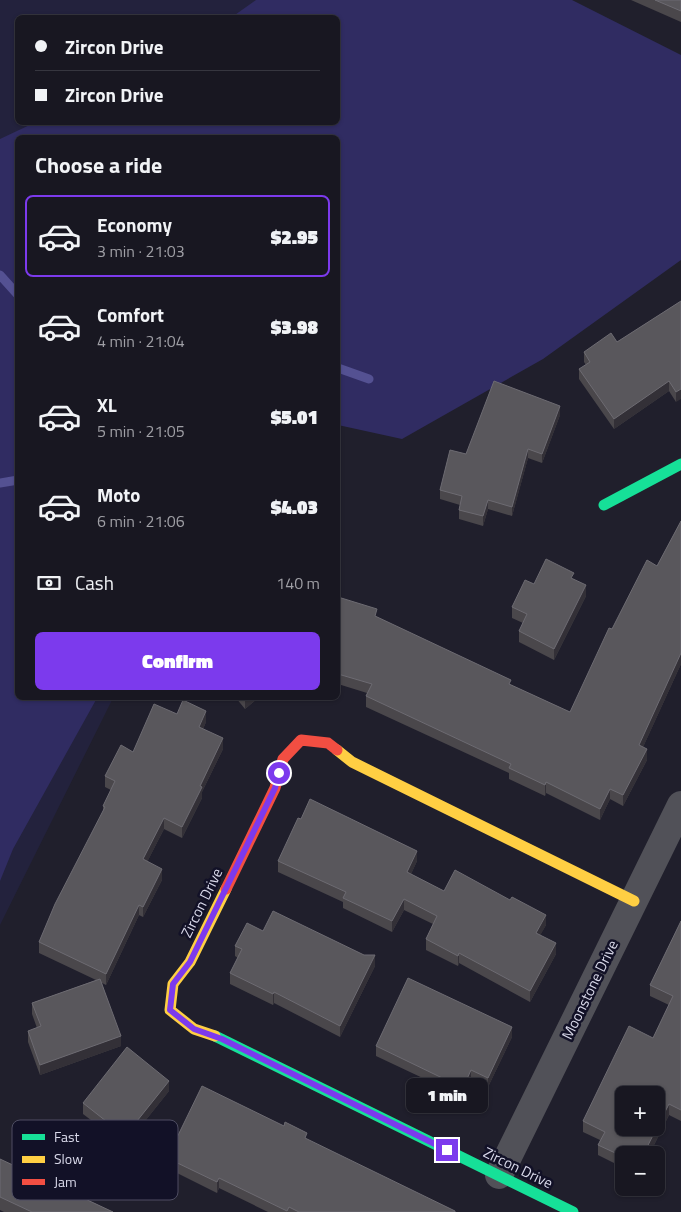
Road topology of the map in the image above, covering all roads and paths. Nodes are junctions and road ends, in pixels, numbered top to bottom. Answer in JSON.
{"nodes":[{"id":1,"x":681,"y":464,"type":"edge"},
{"id":2,"x":604,"y":505,"type":"dead end"},
{"id":3,"x":681,"y":805,"type":"edge"},
{"id":4,"x":634,"y":901,"type":"junction"},
{"id":5,"x":499,"y":1175,"type":"junction"},
{"id":6,"x":573,"y":1212,"type":"edge"}],
"edges":[{"from":1,"to":2,"type":"street"},
{"from":3,"to":4,"type":"street","name":"Moonstone Drive"},
{"from":4,"to":5,"type":"street","name":"Moonstone Drive"},
{"from":4,"to":5,"type":"street","name":"Zircon Drive"},
{"from":5,"to":6,"type":"street","name":"Zircon Drive"}]}
